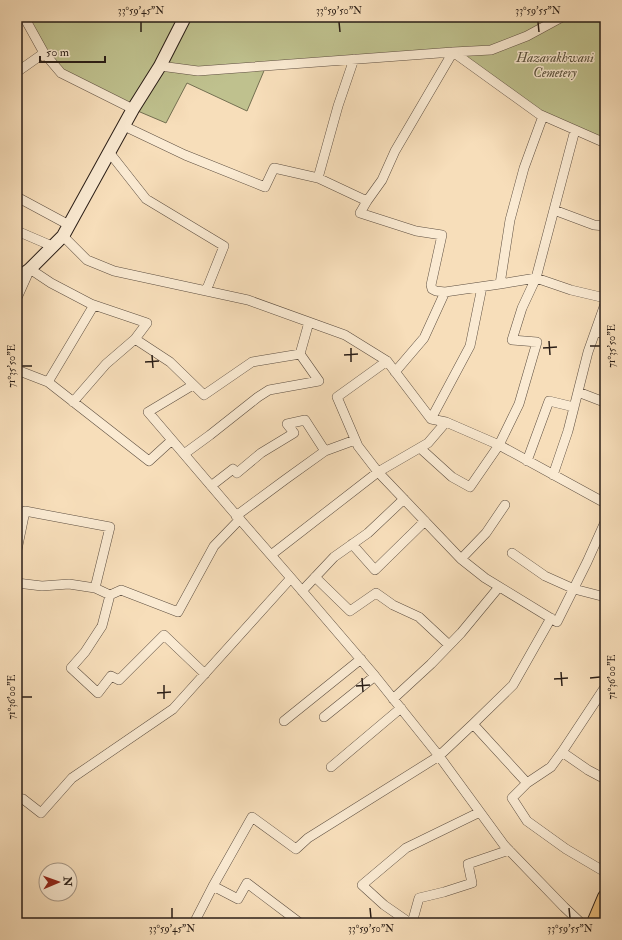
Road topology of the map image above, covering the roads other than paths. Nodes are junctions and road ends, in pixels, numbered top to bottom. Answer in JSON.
{"nodes":[{"id":1,"x":24,"y":17,"type":"edge"},
{"id":2,"x":185,"y":17,"type":"edge"},
{"id":3,"x":562,"y":17,"type":"edge"},
{"id":4,"x":453,"y":52,"type":"junction"},
{"id":5,"x":44,"y":53,"type":"junction"},
{"id":6,"x":354,"y":59,"type":"junction"},
{"id":7,"x":160,"y":66,"type":"junction"},
{"id":8,"x":17,"y":72,"type":"edge"},
{"id":9,"x":133,"y":109,"type":"junction"},
{"id":10,"x":543,"y":116,"type":"junction"},
{"id":11,"x":124,"y":126,"type":"junction"},
{"id":12,"x":575,"y":130,"type":"junction"},
{"id":13,"x":605,"y":143,"type":"edge"},
{"id":14,"x":109,"y":152,"type":"junction"},
{"id":15,"x":318,"y":178,"type":"junction"},
{"id":16,"x":17,"y":197,"type":"edge"},
{"id":17,"x":367,"y":201,"type":"junction"},
{"id":18,"x":554,"y":210,"type":"junction"},
{"id":19,"x":69,"y":225,"type":"junction"},
{"id":20,"x":605,"y":226,"type":"edge"},
{"id":21,"x":17,"y":231,"type":"edge"},
{"id":22,"x":63,"y":236,"type":"junction"},
{"id":23,"x":52,"y":246,"type":"junction"},
{"id":24,"x":30,"y":269,"type":"junction"},
{"id":25,"x":536,"y":278,"type":"junction"},
{"id":26,"x":17,"y":279,"type":"edge"},
{"id":27,"x":500,"y":284,"type":"junction"},
{"id":28,"x":482,"y":287,"type":"junction"},
{"id":29,"x":206,"y":291,"type":"junction"},
{"id":30,"x":445,"y":292,"type":"junction"},
{"id":31,"x":17,"y":298,"type":"edge"},
{"id":32,"x":605,"y":298,"type":"edge"},
{"id":33,"x":605,"y":304,"type":"edge"},
{"id":34,"x":94,"y":305,"type":"junction"},
{"id":35,"x":308,"y":322,"type":"junction"},
{"id":36,"x":596,"y":331,"type":"junction"},
{"id":37,"x":605,"y":335,"type":"edge"},
{"id":38,"x":135,"y":339,"type":"junction"},
{"id":39,"x":300,"y":354,"type":"junction"},
{"id":40,"x":387,"y":361,"type":"junction"},
{"id":41,"x":17,"y":370,"type":"edge"},
{"id":42,"x":395,"y":372,"type":"junction"},
{"id":43,"x":48,"y":382,"type":"junction"},
{"id":44,"x":193,"y":384,"type":"junction"},
{"id":45,"x":578,"y":392,"type":"junction"},
{"id":46,"x":605,"y":401,"type":"edge"},
{"id":47,"x":73,"y":402,"type":"junction"},
{"id":48,"x":574,"y":407,"type":"junction"},
{"id":49,"x":432,"y":419,"type":"junction"},
{"id":50,"x":446,"y":422,"type":"junction"},
{"id":51,"x":172,"y":440,"type":"junction"},
{"id":52,"x":355,"y":440,"type":"junction"},
{"id":53,"x":499,"y":445,"type":"junction"},
{"id":54,"x":420,"y":448,"type":"junction"},
{"id":55,"x":325,"y":451,"type":"junction"},
{"id":56,"x":184,"y":454,"type":"junction"},
{"id":57,"x":527,"y":461,"type":"junction"},
{"id":58,"x":378,"y":472,"type":"junction"},
{"id":59,"x":553,"y":475,"type":"junction"},
{"id":60,"x":212,"y":486,"type":"junction"},
{"id":61,"x":404,"y":499,"type":"junction"},
{"id":62,"x":605,"y":503,"type":"edge"},
{"id":63,"x":505,"y":505,"type":"dead end"},
{"id":64,"x":238,"y":517,"type":"junction"},
{"id":65,"x":426,"y":521,"type":"junction"},
{"id":66,"x":605,"y":522,"type":"edge"},
{"id":67,"x":352,"y":544,"type":"junction"},
{"id":68,"x":17,"y":550,"type":"edge"},
{"id":69,"x":512,"y":553,"type":"dead end"},
{"id":70,"x":271,"y":555,"type":"junction"},
{"id":71,"x":461,"y":559,"type":"junction"},
{"id":72,"x":315,"y":577,"type":"junction"},
{"id":73,"x":291,"y":578,"type":"junction"},
{"id":74,"x":17,"y":583,"type":"edge"},
{"id":75,"x":499,"y":587,"type":"junction"},
{"id":76,"x":95,"y":588,"type":"junction"},
{"id":77,"x":574,"y":589,"type":"junction"},
{"id":78,"x":302,"y":591,"type":"junction"},
{"id":79,"x":110,"y":595,"type":"junction"},
{"id":80,"x":605,"y":597,"type":"edge"},
{"id":81,"x":551,"y":618,"type":"junction"},
{"id":82,"x":449,"y":645,"type":"junction"},
{"id":83,"x":361,"y":659,"type":"junction"},
{"id":84,"x":205,"y":674,"type":"junction"},
{"id":85,"x":375,"y":676,"type":"junction"},
{"id":86,"x":605,"y":687,"type":"edge"},
{"id":87,"x":393,"y":699,"type":"junction"},
{"id":88,"x":401,"y":708,"type":"junction"},
{"id":89,"x":324,"y":718,"type":"dead end"},
{"id":90,"x":284,"y":721,"type":"dead end"},
{"id":91,"x":473,"y":724,"type":"junction"},
{"id":92,"x":562,"y":752,"type":"junction"},
{"id":93,"x":439,"y":756,"type":"junction"},
{"id":94,"x":331,"y":767,"type":"dead end"},
{"id":95,"x":605,"y":778,"type":"edge"},
{"id":96,"x":527,"y":783,"type":"junction"},
{"id":97,"x":17,"y":798,"type":"edge"},
{"id":98,"x":480,"y":812,"type":"junction"},
{"id":99,"x":509,"y":850,"type":"junction"},
{"id":100,"x":605,"y":872,"type":"edge"},
{"id":101,"x":213,"y":886,"type":"junction"},
{"id":102,"x":605,"y":898,"type":"edge"},
{"id":103,"x":194,"y":923,"type":"edge"},
{"id":104,"x":300,"y":923,"type":"edge"},
{"id":105,"x":411,"y":923,"type":"edge"},
{"id":106,"x":581,"y":923,"type":"edge"},
{"id":107,"x":594,"y":923,"type":"edge"}],
"edges":[{"from":1,"to":5,"type":"street"},
{"from":2,"to":7,"type":"main road"},
{"from":3,"to":4,"type":"street"},
{"from":4,"to":6,"type":"street"},
{"from":4,"to":10,"type":"street"},
{"from":4,"to":17,"type":"street"},
{"from":5,"to":8,"type":"street"},
{"from":5,"to":9,"type":"street"},
{"from":6,"to":7,"type":"street"},
{"from":6,"to":15,"type":"street"},
{"from":7,"to":9,"type":"main road"},
{"from":9,"to":11,"type":"main road"},
{"from":10,"to":12,"type":"street"},
{"from":10,"to":27,"type":"street"},
{"from":11,"to":14,"type":"main road"},
{"from":11,"to":15,"type":"street"},
{"from":12,"to":13,"type":"street"},
{"from":12,"to":18,"type":"street"},
{"from":14,"to":19,"type":"main road"},
{"from":14,"to":29,"type":"street"},
{"from":15,"to":17,"type":"street"},
{"from":16,"to":19,"type":"street"},
{"from":17,"to":30,"type":"street"},
{"from":18,"to":20,"type":"street"},
{"from":18,"to":25,"type":"street"},
{"from":19,"to":22,"type":"main road"},
{"from":21,"to":23,"type":"street"},
{"from":22,"to":23,"type":"main road"},
{"from":22,"to":29,"type":"street"},
{"from":23,"to":24,"type":"main road"},
{"from":24,"to":26,"type":"main road"},
{"from":24,"to":31,"type":"street"},
{"from":24,"to":34,"type":"street"},
{"from":25,"to":27,"type":"street"},
{"from":25,"to":32,"type":"street"},
{"from":25,"to":53,"type":"street"},
{"from":27,"to":28,"type":"street"},
{"from":28,"to":30,"type":"street"},
{"from":28,"to":49,"type":"street"},
{"from":29,"to":35,"type":"street"},
{"from":30,"to":42,"type":"street"},
{"from":33,"to":36,"type":"street"},
{"from":34,"to":38,"type":"street"},
{"from":34,"to":43,"type":"street"},
{"from":35,"to":39,"type":"street"},
{"from":35,"to":40,"type":"street"},
{"from":36,"to":37,"type":"street"},
{"from":36,"to":45,"type":"street"},
{"from":38,"to":44,"type":"street"},
{"from":38,"to":47,"type":"street"},
{"from":39,"to":44,"type":"street"},
{"from":39,"to":56,"type":"street"},
{"from":40,"to":42,"type":"street"},
{"from":40,"to":52,"type":"street"},
{"from":41,"to":43,"type":"street"},
{"from":42,"to":49,"type":"street"},
{"from":43,"to":47,"type":"street"},
{"from":44,"to":51,"type":"street"},
{"from":45,"to":46,"type":"street"},
{"from":45,"to":48,"type":"street"},
{"from":47,"to":51,"type":"street"},
{"from":48,"to":57,"type":"street"},
{"from":48,"to":59,"type":"street"},
{"from":49,"to":50,"type":"street"},
{"from":50,"to":53,"type":"street"},
{"from":50,"to":54,"type":"street"},
{"from":51,"to":56,"type":"street"},
{"from":52,"to":55,"type":"street"},
{"from":52,"to":58,"type":"street"},
{"from":53,"to":54,"type":"street"},
{"from":53,"to":57,"type":"street"},
{"from":54,"to":58,"type":"street"},
{"from":55,"to":60,"type":"street"},
{"from":55,"to":64,"type":"street"},
{"from":56,"to":60,"type":"street"},
{"from":57,"to":59,"type":"street"},
{"from":58,"to":61,"type":"street"},
{"from":58,"to":70,"type":"street"},
{"from":59,"to":62,"type":"street"},
{"from":60,"to":64,"type":"street"},
{"from":61,"to":65,"type":"street"},
{"from":61,"to":67,"type":"street"},
{"from":63,"to":71,"type":"street"},
{"from":64,"to":70,"type":"street"},
{"from":64,"to":79,"type":"street"},
{"from":65,"to":67,"type":"street"},
{"from":65,"to":71,"type":"street"},
{"from":66,"to":77,"type":"street"},
{"from":67,"to":72,"type":"street"},
{"from":68,"to":76,"type":"street"},
{"from":69,"to":77,"type":"street"},
{"from":70,"to":73,"type":"street"},
{"from":71,"to":75,"type":"street"},
{"from":72,"to":78,"type":"street"},
{"from":72,"to":82,"type":"street"},
{"from":73,"to":78,"type":"street"},
{"from":73,"to":84,"type":"street"},
{"from":74,"to":76,"type":"street"},
{"from":75,"to":81,"type":"street"},
{"from":75,"to":82,"type":"street"},
{"from":76,"to":79,"type":"street"},
{"from":77,"to":80,"type":"street"},
{"from":77,"to":81,"type":"street"},
{"from":78,"to":83,"type":"street"},
{"from":79,"to":84,"type":"street"},
{"from":81,"to":91,"type":"street"},
{"from":82,"to":87,"type":"street"},
{"from":83,"to":85,"type":"street"},
{"from":83,"to":90,"type":"street"},
{"from":84,"to":97,"type":"street"},
{"from":85,"to":87,"type":"street"},
{"from":85,"to":89,"type":"street"},
{"from":86,"to":92,"type":"street"},
{"from":87,"to":88,"type":"street"},
{"from":88,"to":93,"type":"street"},
{"from":88,"to":94,"type":"street"},
{"from":91,"to":93,"type":"street"},
{"from":91,"to":96,"type":"street"},
{"from":92,"to":95,"type":"street"},
{"from":92,"to":96,"type":"street"},
{"from":93,"to":98,"type":"street"},
{"from":93,"to":101,"type":"street"},
{"from":96,"to":100,"type":"street"},
{"from":98,"to":99,"type":"street"},
{"from":98,"to":105,"type":"street"},
{"from":99,"to":105,"type":"street"},
{"from":99,"to":106,"type":"street"},
{"from":101,"to":103,"type":"street"},
{"from":101,"to":104,"type":"street"},
{"from":102,"to":107,"type":"main road"}]}
